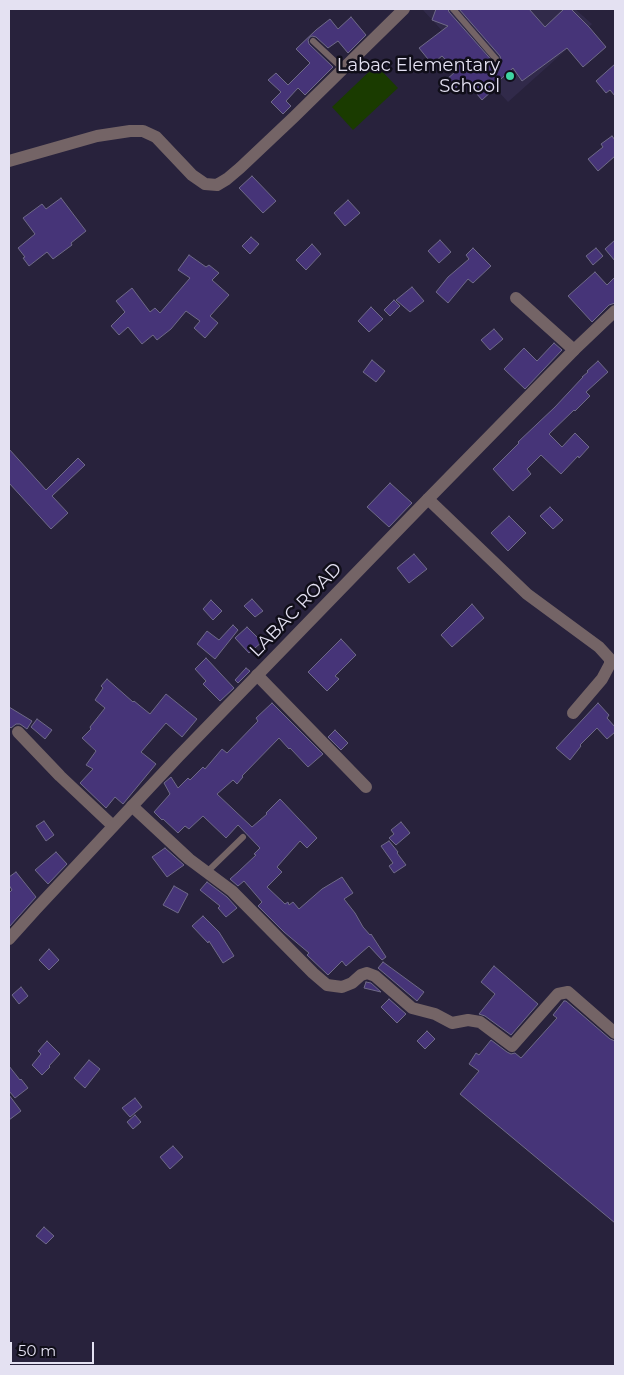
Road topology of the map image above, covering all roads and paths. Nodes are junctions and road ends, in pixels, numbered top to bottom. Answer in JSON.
{"nodes":[{"id":1,"x":404,"y":9,"type":"edge"},
{"id":2,"x":453,"y":9,"type":"edge"},
{"id":3,"x":313,"y":41,"type":"dead end"},
{"id":4,"x":496,"y":59,"type":"dead end"},
{"id":5,"x":343,"y":69,"type":"junction"},
{"id":6,"x":9,"y":161,"type":"edge"},
{"id":7,"x":516,"y":298,"type":"dead end"},
{"id":8,"x":615,"y":311,"type":"edge"},
{"id":9,"x":574,"y":350,"type":"junction"},
{"id":10,"x":428,"y":499,"type":"junction"},
{"id":11,"x":257,"y":675,"type":"junction"},
{"id":12,"x":574,"y":713,"type":"dead end"},
{"id":13,"x":18,"y":732,"type":"dead end"},
{"id":14,"x":366,"y":786,"type":"dead end"},
{"id":15,"x":132,"y":806,"type":"junction"},
{"id":16,"x":113,"y":826,"type":"junction"},
{"id":17,"x":243,"y":837,"type":"dead end"},
{"id":18,"x":207,"y":872,"type":"junction"},
{"id":19,"x":9,"y":940,"type":"edge"},
{"id":20,"x":615,"y":1033,"type":"edge"}],
"edges":[{"from":1,"to":5,"type":"street"},
{"from":2,"to":4,"type":"lane"},
{"from":3,"to":5,"type":"lane"},
{"from":5,"to":6,"type":"street"},
{"from":7,"to":9,"type":"street"},
{"from":8,"to":9,"type":"street","name":"LABAC ROAD"},
{"from":9,"to":10,"type":"street","name":"LABAC ROAD"},
{"from":10,"to":11,"type":"street","name":"LABAC ROAD"},
{"from":10,"to":12,"type":"street"},
{"from":11,"to":14,"type":"street"},
{"from":11,"to":15,"type":"street","name":"LABAC ROAD"},
{"from":13,"to":16,"type":"street"},
{"from":15,"to":16,"type":"street","name":"LABAC ROAD"},
{"from":15,"to":18,"type":"street"},
{"from":16,"to":19,"type":"street","name":"LABAC ROAD"},
{"from":17,"to":18,"type":"lane"},
{"from":18,"to":20,"type":"street"}]}
